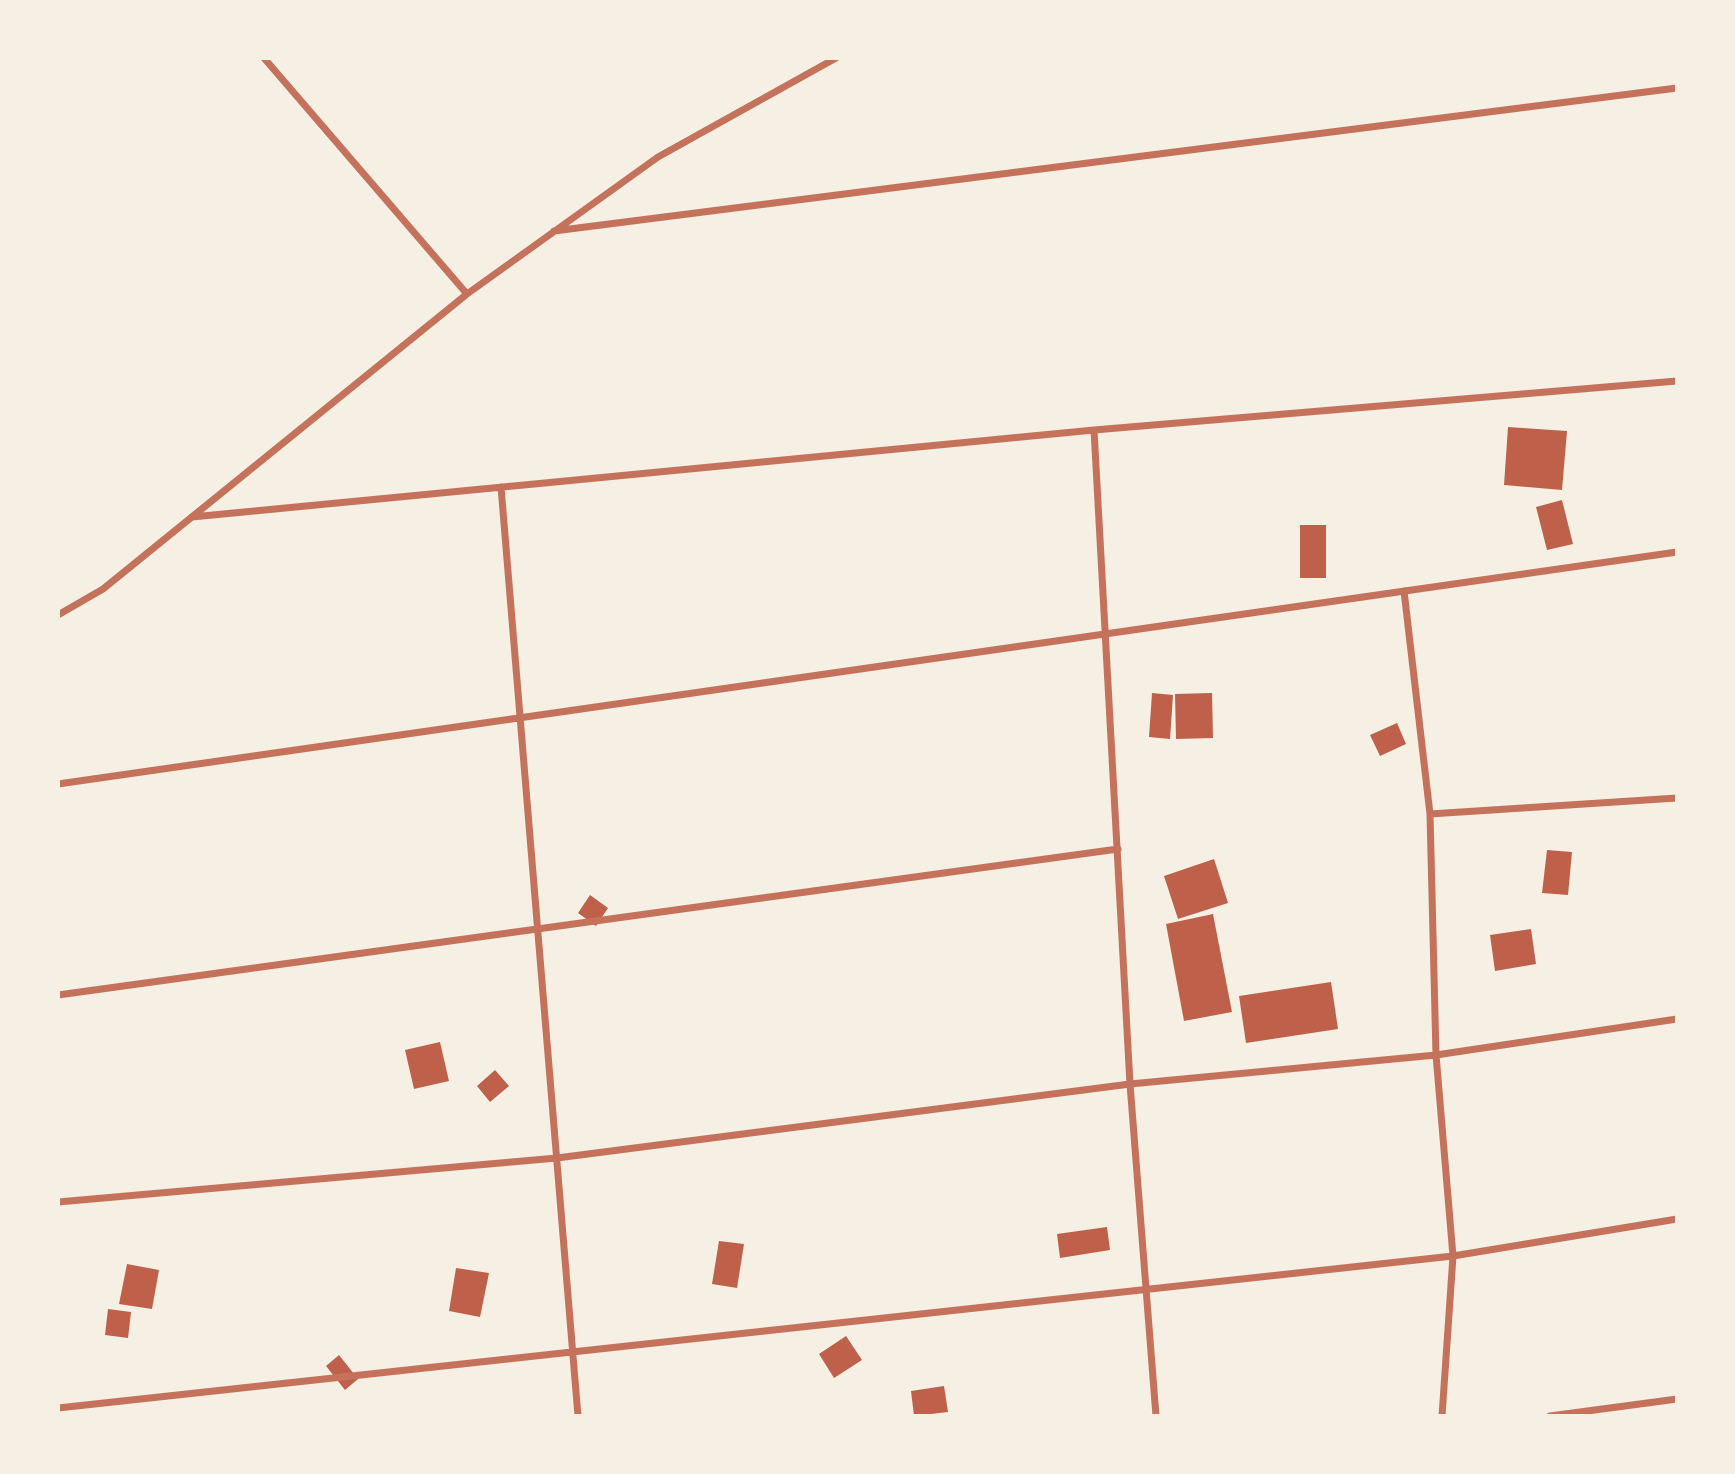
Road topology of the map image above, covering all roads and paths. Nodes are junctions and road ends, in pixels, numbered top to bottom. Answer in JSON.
{"nodes":[{"id":1,"x":264,"y":58,"type":"edge"},
{"id":2,"x":836,"y":58,"type":"edge"},
{"id":3,"x":1677,"y":88,"type":"edge"},
{"id":4,"x":554,"y":231,"type":"junction"},
{"id":5,"x":467,"y":294,"type":"junction"},
{"id":6,"x":1677,"y":382,"type":"edge"},
{"id":7,"x":1094,"y":430,"type":"junction"},
{"id":8,"x":501,"y":487,"type":"junction"},
{"id":9,"x":192,"y":517,"type":"junction"},
{"id":10,"x":1677,"y":552,"type":"edge"},
{"id":11,"x":1404,"y":591,"type":"junction"},
{"id":12,"x":58,"y":615,"type":"edge"},
{"id":13,"x":1106,"y":634,"type":"junction"},
{"id":14,"x":521,"y":717,"type":"junction"},
{"id":15,"x":58,"y":784,"type":"edge"},
{"id":16,"x":1677,"y":798,"type":"edge"},
{"id":17,"x":1430,"y":814,"type":"junction"},
{"id":18,"x":1118,"y":849,"type":"junction"},
{"id":19,"x":538,"y":928,"type":"junction"},
{"id":20,"x":58,"y":995,"type":"edge"},
{"id":21,"x":1677,"y":1019,"type":"edge"},
{"id":22,"x":1436,"y":1055,"type":"junction"},
{"id":23,"x":1130,"y":1084,"type":"junction"},
{"id":24,"x":557,"y":1158,"type":"junction"},
{"id":25,"x":58,"y":1202,"type":"edge"},
{"id":26,"x":1677,"y":1219,"type":"edge"},
{"id":27,"x":1453,"y":1256,"type":"junction"},
{"id":28,"x":1146,"y":1289,"type":"junction"},
{"id":29,"x":573,"y":1352,"type":"junction"},
{"id":30,"x":1677,"y":1399,"type":"edge"},
{"id":31,"x":58,"y":1408,"type":"edge"},
{"id":32,"x":578,"y":1416,"type":"edge"},
{"id":33,"x":1156,"y":1416,"type":"edge"},
{"id":34,"x":1442,"y":1416,"type":"edge"},
{"id":35,"x":1550,"y":1416,"type":"edge"}],
"edges":[{"from":1,"to":5,"type":"street"},
{"from":2,"to":4,"type":"street"},
{"from":3,"to":4,"type":"street"},
{"from":4,"to":5,"type":"street"},
{"from":5,"to":9,"type":"street"},
{"from":6,"to":7,"type":"street"},
{"from":7,"to":8,"type":"street"},
{"from":7,"to":13,"type":"street"},
{"from":8,"to":9,"type":"street"},
{"from":8,"to":14,"type":"street"},
{"from":9,"to":12,"type":"street"},
{"from":10,"to":11,"type":"street"},
{"from":11,"to":13,"type":"street"},
{"from":11,"to":17,"type":"street"},
{"from":13,"to":14,"type":"street"},
{"from":13,"to":18,"type":"street"},
{"from":14,"to":15,"type":"street"},
{"from":14,"to":19,"type":"street"},
{"from":16,"to":17,"type":"street"},
{"from":17,"to":22,"type":"street"},
{"from":18,"to":19,"type":"street"},
{"from":18,"to":23,"type":"street"},
{"from":19,"to":20,"type":"street"},
{"from":19,"to":24,"type":"street"},
{"from":21,"to":22,"type":"street"},
{"from":22,"to":23,"type":"street"},
{"from":22,"to":27,"type":"street"},
{"from":23,"to":24,"type":"street"},
{"from":23,"to":28,"type":"street"},
{"from":24,"to":25,"type":"street"},
{"from":24,"to":29,"type":"street"},
{"from":26,"to":27,"type":"street"},
{"from":27,"to":28,"type":"street"},
{"from":27,"to":34,"type":"street"},
{"from":28,"to":29,"type":"street"},
{"from":28,"to":33,"type":"street"},
{"from":29,"to":31,"type":"street"},
{"from":29,"to":32,"type":"street"},
{"from":30,"to":35,"type":"street"}]}
